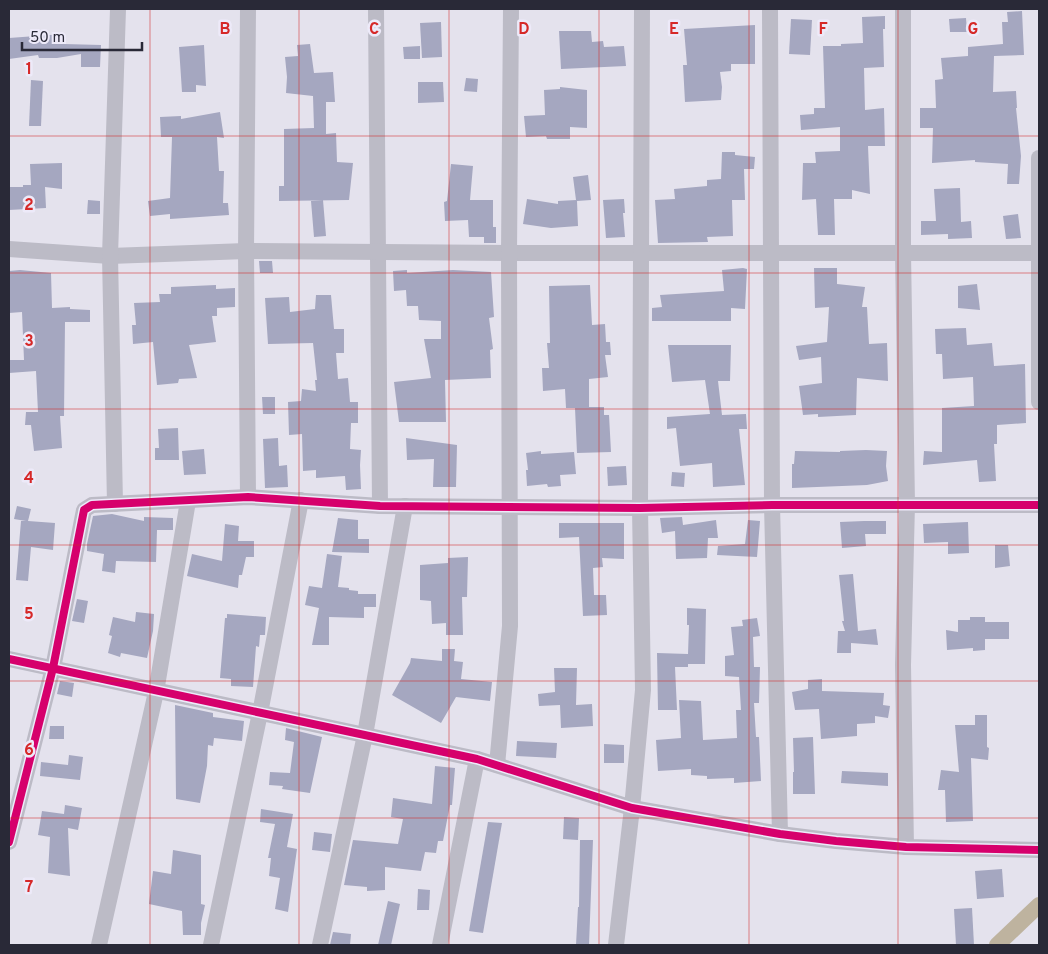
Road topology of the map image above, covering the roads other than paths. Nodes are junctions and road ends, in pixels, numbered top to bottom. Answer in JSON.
{"nodes":[{"id":1,"x":118,"y":9,"type":"edge"},
{"id":2,"x":248,"y":9,"type":"edge"},
{"id":3,"x":376,"y":9,"type":"edge"},
{"id":4,"x":511,"y":9,"type":"edge"},
{"id":5,"x":642,"y":9,"type":"edge"},
{"id":6,"x":770,"y":9,"type":"edge"},
{"id":7,"x":903,"y":9,"type":"edge"},
{"id":8,"x":1039,"y":158,"type":"edge"},
{"id":9,"x":9,"y":249,"type":"edge"},
{"id":10,"x":246,"y":251,"type":"junction"},
{"id":11,"x":377,"y":251,"type":"junction"},
{"id":12,"x":772,"y":252,"type":"junction"},
{"id":13,"x":509,"y":253,"type":"junction"},
{"id":14,"x":642,"y":253,"type":"junction"},
{"id":15,"x":903,"y":253,"type":"junction"},
{"id":16,"x":1039,"y":253,"type":"edge"},
{"id":17,"x":110,"y":256,"type":"junction"},
{"id":18,"x":1039,"y":402,"type":"edge"},
{"id":19,"x":248,"y":497,"type":"junction"},
{"id":20,"x":301,"y":500,"type":"junction"},
{"id":21,"x":188,"y":501,"type":"junction"},
{"id":22,"x":115,"y":504,"type":"junction"},
{"id":23,"x":907,"y":504,"type":"junction"},
{"id":24,"x":772,"y":505,"type":"junction"},
{"id":25,"x":1039,"y":505,"type":"edge"},
{"id":26,"x":380,"y":506,"type":"junction"},
{"id":27,"x":405,"y":506,"type":"junction"},
{"id":28,"x":510,"y":507,"type":"junction"},
{"id":29,"x":640,"y":508,"type":"junction"},
{"id":30,"x":9,"y":659,"type":"edge"},
{"id":31,"x":53,"y":668,"type":"junction"},
{"id":32,"x":156,"y":692,"type":"junction"},
{"id":33,"x":260,"y":713,"type":"junction"},
{"id":34,"x":365,"y":735,"type":"junction"},
{"id":35,"x":477,"y":759,"type":"junction"},
{"id":36,"x":497,"y":765,"type":"junction"},
{"id":37,"x":632,"y":808,"type":"junction"},
{"id":38,"x":780,"y":834,"type":"junction"},
{"id":39,"x":9,"y":842,"type":"edge"},
{"id":40,"x":906,"y":847,"type":"junction"},
{"id":41,"x":1039,"y":850,"type":"edge"},
{"id":42,"x":99,"y":945,"type":"edge"},
{"id":43,"x":211,"y":945,"type":"edge"},
{"id":44,"x":320,"y":945,"type":"edge"},
{"id":45,"x":440,"y":945,"type":"edge"},
{"id":46,"x":616,"y":945,"type":"edge"}],
"edges":[{"from":1,"to":17,"type":"street"},
{"from":2,"to":10,"type":"street"},
{"from":3,"to":11,"type":"street"},
{"from":4,"to":13,"type":"street"},
{"from":5,"to":14,"type":"street"},
{"from":6,"to":12,"type":"street"},
{"from":7,"to":15,"type":"street"},
{"from":8,"to":16,"type":"street"},
{"from":9,"to":17,"type":"street"},
{"from":10,"to":11,"type":"street"},
{"from":10,"to":17,"type":"street"},
{"from":10,"to":19,"type":"street"},
{"from":11,"to":13,"type":"street"},
{"from":11,"to":26,"type":"street"},
{"from":12,"to":14,"type":"street"},
{"from":12,"to":15,"type":"street"},
{"from":12,"to":24,"type":"street"},
{"from":13,"to":14,"type":"street"},
{"from":13,"to":28,"type":"street"},
{"from":14,"to":29,"type":"street"},
{"from":15,"to":16,"type":"street"},
{"from":15,"to":23,"type":"street"},
{"from":16,"to":18,"type":"street"},
{"from":17,"to":22,"type":"street"},
{"from":19,"to":20,"type":"street"},
{"from":19,"to":21,"type":"street"},
{"from":20,"to":26,"type":"street"},
{"from":20,"to":33,"type":"street"},
{"from":21,"to":22,"type":"street"},
{"from":21,"to":32,"type":"street"},
{"from":22,"to":31,"type":"street"},
{"from":23,"to":24,"type":"street"},
{"from":23,"to":25,"type":"street"},
{"from":23,"to":40,"type":"street"},
{"from":24,"to":29,"type":"street"},
{"from":24,"to":38,"type":"street"},
{"from":26,"to":27,"type":"street"},
{"from":27,"to":28,"type":"street"},
{"from":27,"to":34,"type":"street"},
{"from":28,"to":29,"type":"street"},
{"from":28,"to":36,"type":"street"},
{"from":29,"to":37,"type":"street"},
{"from":30,"to":31,"type":"street"},
{"from":31,"to":32,"type":"street"},
{"from":31,"to":39,"type":"street"},
{"from":32,"to":33,"type":"street"},
{"from":32,"to":42,"type":"street"},
{"from":33,"to":34,"type":"street"},
{"from":33,"to":43,"type":"street"},
{"from":34,"to":35,"type":"street"},
{"from":34,"to":44,"type":"street"},
{"from":35,"to":36,"type":"street"},
{"from":35,"to":45,"type":"street"},
{"from":36,"to":37,"type":"street"},
{"from":37,"to":38,"type":"street"},
{"from":37,"to":46,"type":"street"},
{"from":38,"to":40,"type":"street"},
{"from":40,"to":41,"type":"street"}]}
